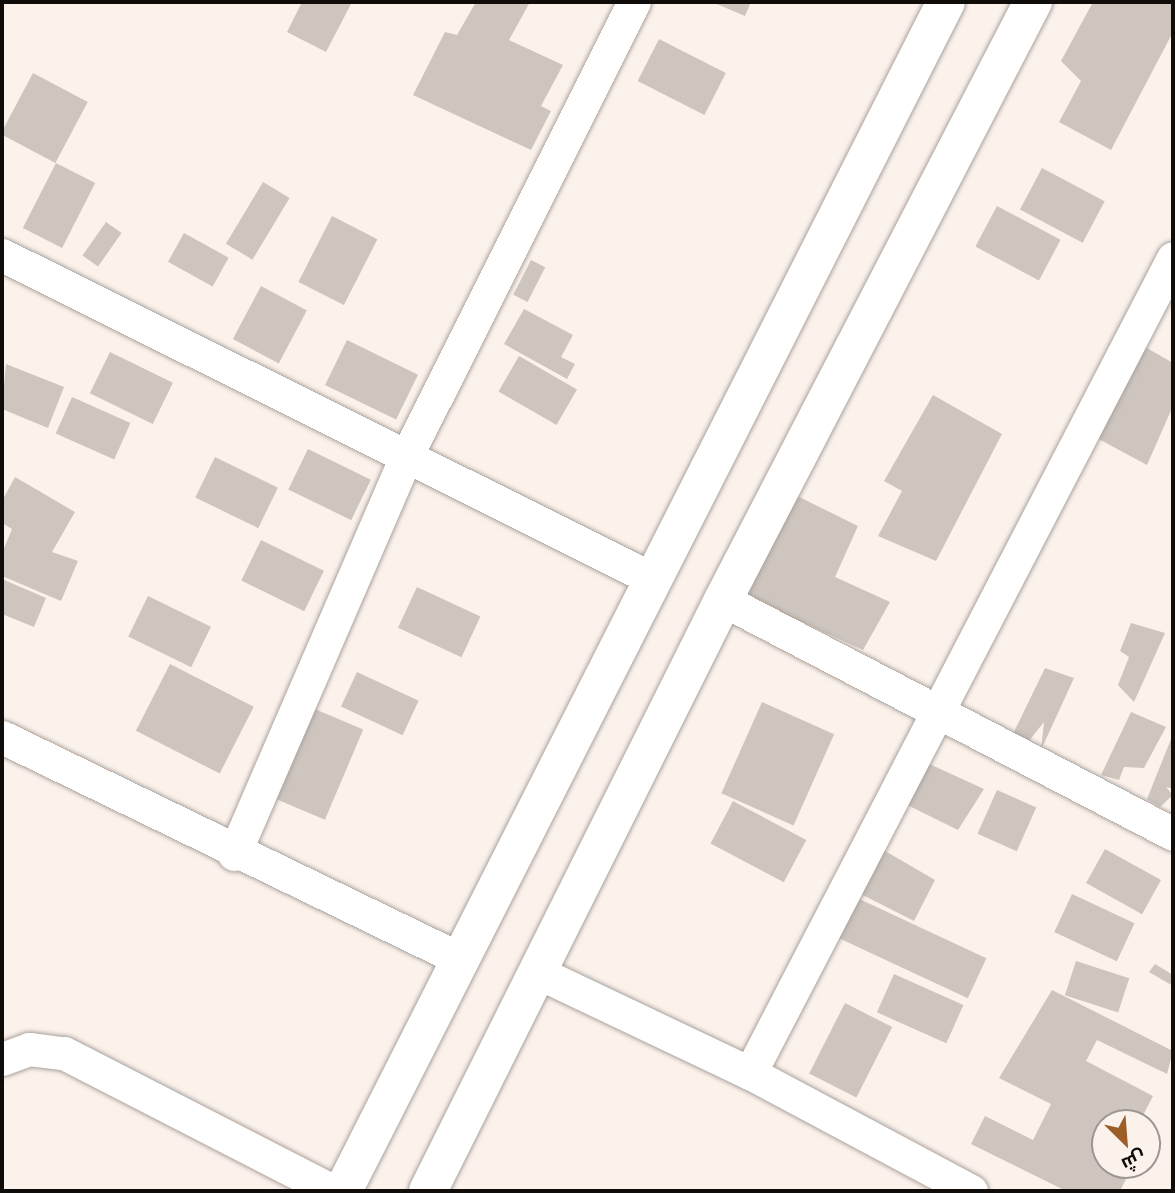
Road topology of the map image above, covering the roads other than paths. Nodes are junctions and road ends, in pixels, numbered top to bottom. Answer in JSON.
{"nodes":[{"id":1,"x":634,"y":2,"type":"edge"},
{"id":2,"x":946,"y":2,"type":"edge"},
{"id":3,"x":1034,"y":2,"type":"edge"},
{"id":4,"x":2,"y":255,"type":"edge"},
{"id":5,"x":1173,"y":258,"type":"edge"},
{"id":6,"x":404,"y":461,"type":"junction"},
{"id":7,"x":653,"y":579,"type":"junction"},
{"id":8,"x":723,"y":600,"type":"junction"},
{"id":9,"x":934,"y":710,"type":"junction"},
{"id":10,"x":2,"y":737,"type":"edge"},
{"id":11,"x":1173,"y":834,"type":"edge"},
{"id":12,"x":234,"y":854,"type":"junction"},
{"id":13,"x":460,"y":959,"type":"junction"},
{"id":14,"x":537,"y":972,"type":"junction"},
{"id":15,"x":2,"y":1059,"type":"edge"},
{"id":16,"x":750,"y":1073,"type":"junction"},
{"id":17,"x":333,"y":1191,"type":"edge"},
{"id":18,"x":343,"y":1191,"type":"edge"},
{"id":19,"x":428,"y":1191,"type":"edge"},
{"id":20,"x":971,"y":1191,"type":"edge"}],
"edges":[{"from":1,"to":6,"type":"street"},
{"from":2,"to":7,"type":"street"},
{"from":3,"to":8,"type":"street"},
{"from":4,"to":6,"type":"street"},
{"from":5,"to":9,"type":"street"},
{"from":6,"to":7,"type":"street"},
{"from":6,"to":12,"type":"street"},
{"from":7,"to":13,"type":"street"},
{"from":8,"to":9,"type":"street"},
{"from":8,"to":14,"type":"street"},
{"from":9,"to":11,"type":"street"},
{"from":9,"to":16,"type":"street"},
{"from":10,"to":12,"type":"street"},
{"from":12,"to":13,"type":"street"},
{"from":13,"to":18,"type":"street"},
{"from":14,"to":16,"type":"street"},
{"from":14,"to":19,"type":"street"},
{"from":15,"to":17,"type":"street"},
{"from":16,"to":20,"type":"street"}]}
